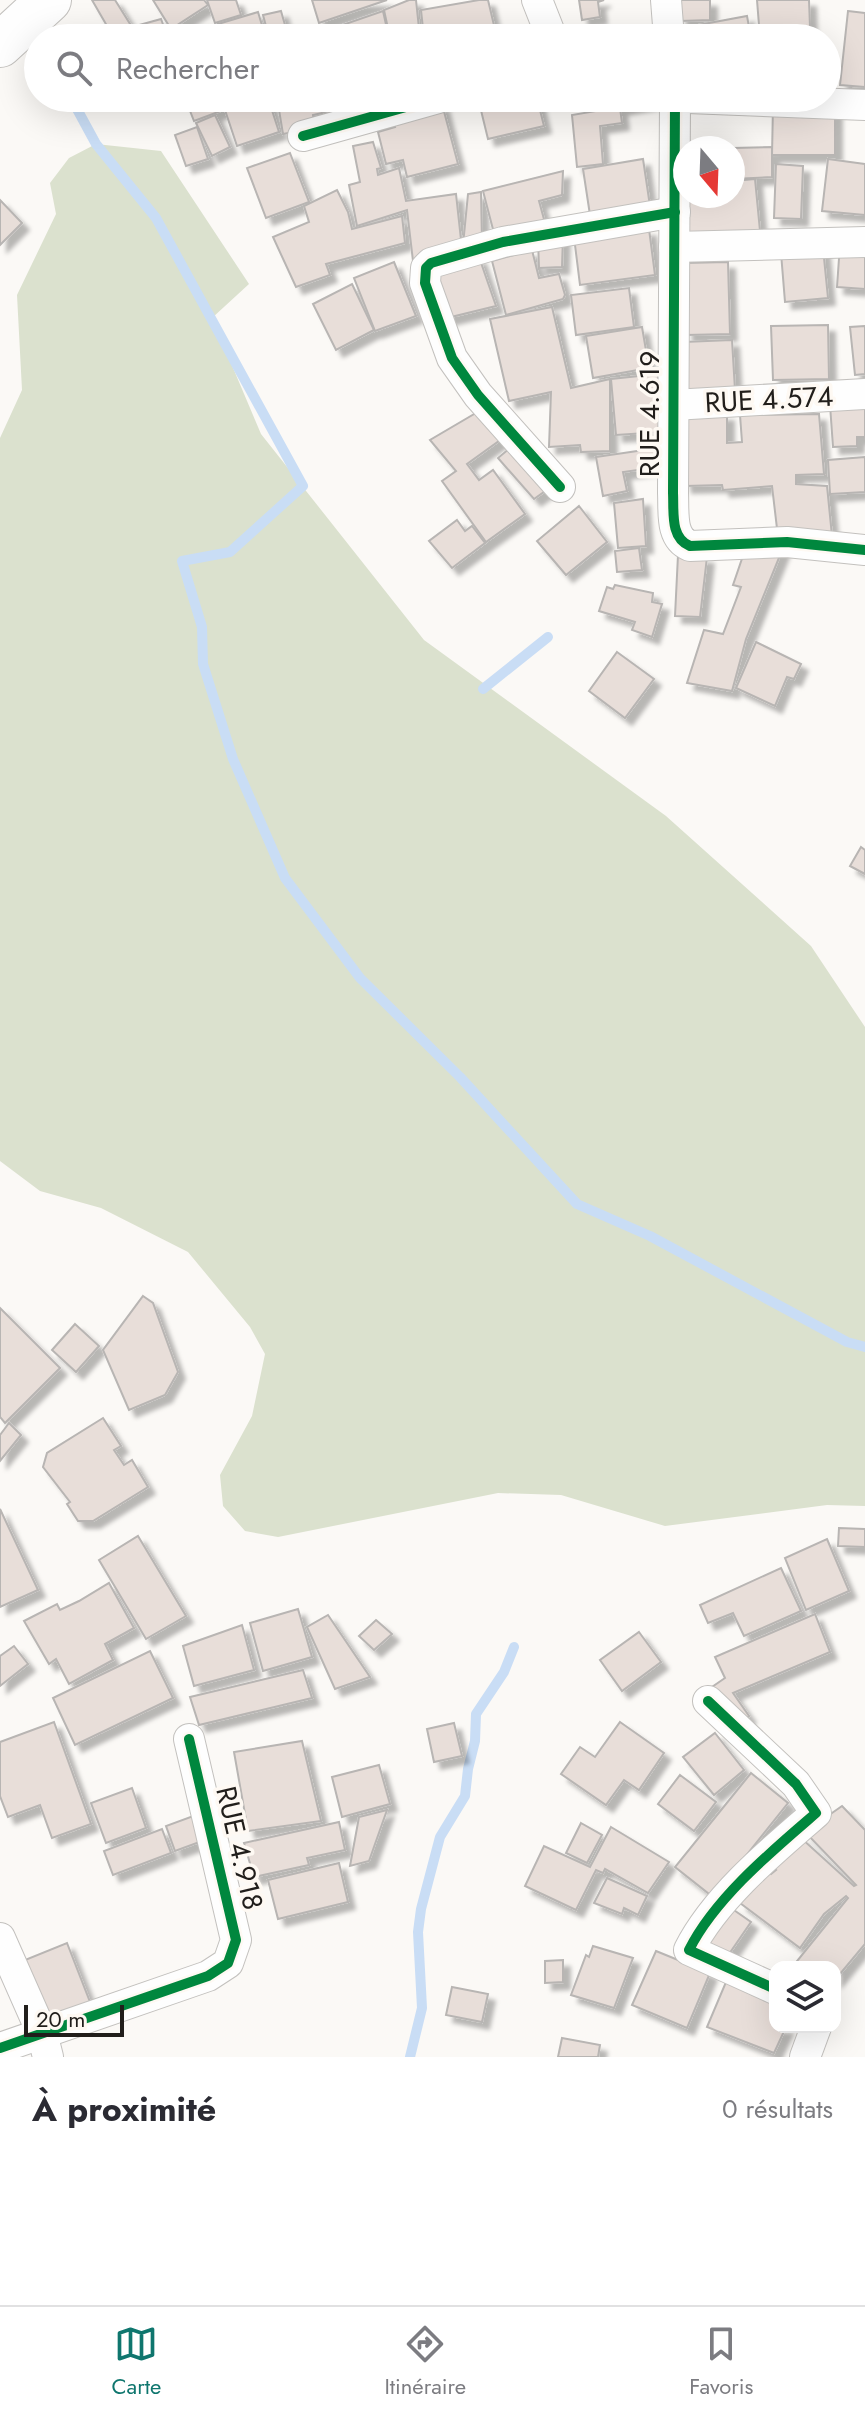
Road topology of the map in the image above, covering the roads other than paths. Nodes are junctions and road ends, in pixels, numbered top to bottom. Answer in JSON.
{"nodes":[{"id":1,"x":49,"y":0,"type":"edge"},
{"id":2,"x":537,"y":0,"type":"edge"},
{"id":3,"x":666,"y":0,"type":"edge"},
{"id":4,"x":546,"y":24,"type":"edge"},
{"id":5,"x":665,"y":24,"type":"edge"},
{"id":6,"x":0,"y":45,"type":"edge"},
{"id":7,"x":841,"y":104,"type":"edge"},
{"id":8,"x":865,"y":105,"type":"edge"},
{"id":9,"x":388,"y":112,"type":"edge"},
{"id":10,"x":675,"y":112,"type":"edge"},
{"id":11,"x":303,"y":136,"type":"dead end"},
{"id":12,"x":675,"y":212,"type":"junction"},
{"id":13,"x":865,"y":242,"type":"edge"},
{"id":14,"x":674,"y":247,"type":"junction"},
{"id":15,"x":865,"y":394,"type":"edge"},
{"id":16,"x":673,"y":405,"type":"junction"},
{"id":17,"x":560,"y":487,"type":"dead end"},
{"id":18,"x":865,"y":550,"type":"edge"},
{"id":19,"x":708,"y":1701,"type":"dead end"},
{"id":20,"x":189,"y":1739,"type":"dead end"},
{"id":21,"x":0,"y":1938,"type":"edge"},
{"id":22,"x":769,"y":1986,"type":"edge"},
{"id":23,"x":814,"y":2033,"type":"edge"},
{"id":24,"x":45,"y":2045,"type":"edge"},
{"id":25,"x":0,"y":2048,"type":"edge"},
{"id":26,"x":805,"y":2057,"type":"edge"}],
"edges":[{"from":1,"to":6,"type":"main road"},
{"from":2,"to":4,"type":"street"},
{"from":3,"to":5,"type":"street"},
{"from":7,"to":8,"type":"street"},
{"from":9,"to":11,"type":"street"},
{"from":10,"to":12,"type":"street","name":"RUE 4.619"},
{"from":12,"to":14,"type":"street","name":"RUE 4.619"},
{"from":12,"to":17,"type":"street"},
{"from":13,"to":14,"type":"street"},
{"from":14,"to":16,"type":"street","name":"RUE 4.619"},
{"from":15,"to":16,"type":"street","name":"RUE 4.574"},
{"from":16,"to":18,"type":"street","name":"RUE 4.619"},
{"from":19,"to":22,"type":"street"},
{"from":20,"to":24,"type":"street","name":"RUE 4.918"},
{"from":21,"to":24,"type":"street"},
{"from":23,"to":26,"type":"street"},
{"from":24,"to":25,"type":"street","name":"RUE 4.918"}]}
